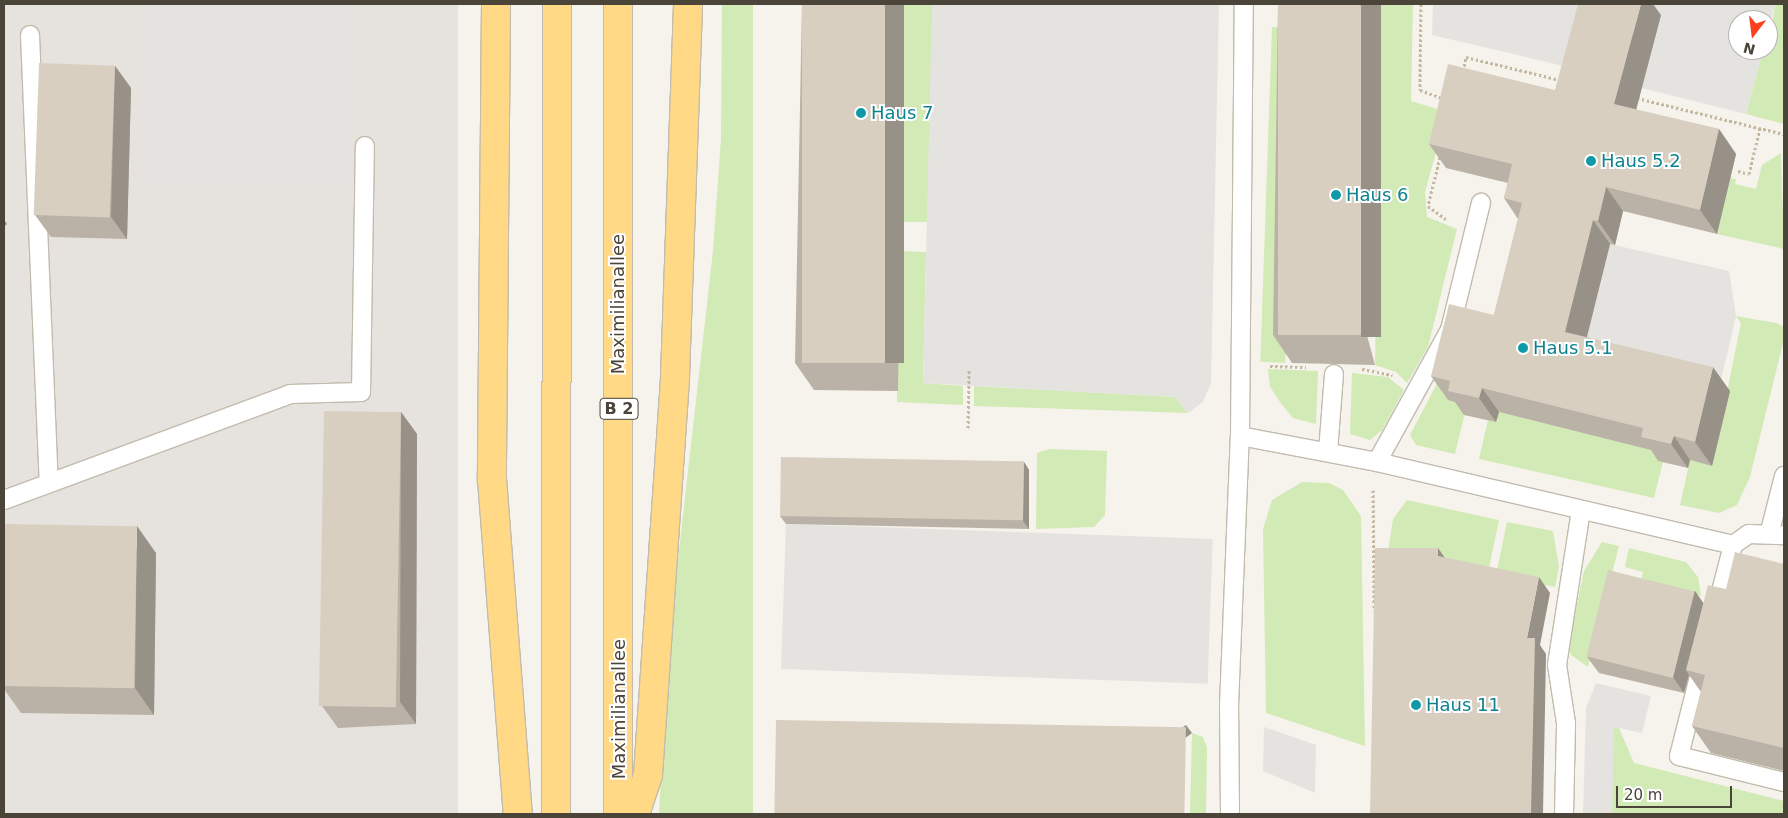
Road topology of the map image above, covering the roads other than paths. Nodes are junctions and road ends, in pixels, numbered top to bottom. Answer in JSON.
{"nodes":[{"id":1,"x":496,"y":4,"type":"edge"},
{"id":2,"x":556,"y":4,"type":"edge"},
{"id":3,"x":618,"y":4,"type":"edge"},
{"id":4,"x":688,"y":4,"type":"edge"},
{"id":5,"x":1244,"y":4,"type":"edge"},
{"id":6,"x":30,"y":35,"type":"dead end"},
{"id":7,"x":365,"y":146,"type":"dead end"},
{"id":8,"x":1481,"y":203,"type":"dead end"},
{"id":9,"x":1334,"y":374,"type":"dead end"},
{"id":10,"x":1240,"y":436,"type":"junction"},
{"id":11,"x":1328,"y":452,"type":"junction"},
{"id":12,"x":1377,"y":462,"type":"junction"},
{"id":13,"x":1784,"y":476,"type":"edge"},
{"id":14,"x":49,"y":483,"type":"junction"},
{"id":15,"x":4,"y":500,"type":"edge"},
{"id":16,"x":1581,"y":510,"type":"junction"},
{"id":17,"x":1777,"y":533,"type":"edge"},
{"id":18,"x":1733,"y":546,"type":"junction"},
{"id":19,"x":1711,"y":632,"type":"edge"},
{"id":20,"x":1706,"y":651,"type":"edge"},
{"id":21,"x":1784,"y":782,"type":"edge"},
{"id":22,"x":518,"y":814,"type":"edge"},
{"id":23,"x":556,"y":814,"type":"edge"},
{"id":24,"x":618,"y":814,"type":"edge"},
{"id":25,"x":635,"y":814,"type":"edge"},
{"id":26,"x":1230,"y":814,"type":"edge"},
{"id":27,"x":1564,"y":814,"type":"edge"}],
"edges":[{"from":1,"to":22,"type":"highway"},
{"from":2,"to":23,"type":"highway"},
{"from":3,"to":24,"type":"highway","name":"Maximilianallee","number":"B 2"},
{"from":4,"to":25,"type":"highway"},
{"from":5,"to":10,"type":"lane"},
{"from":6,"to":14,"type":"lane"},
{"from":7,"to":14,"type":"lane"},
{"from":8,"to":12,"type":"lane"},
{"from":9,"to":11,"type":"lane"},
{"from":10,"to":11,"type":"lane"},
{"from":10,"to":26,"type":"lane"},
{"from":11,"to":12,"type":"lane"},
{"from":12,"to":16,"type":"lane"},
{"from":13,"to":17,"type":"lane"},
{"from":14,"to":15,"type":"lane"},
{"from":16,"to":18,"type":"lane"},
{"from":16,"to":27,"type":"lane"},
{"from":17,"to":18,"type":"lane"},
{"from":18,"to":19,"type":"lane"},
{"from":20,"to":21,"type":"lane"}]}
